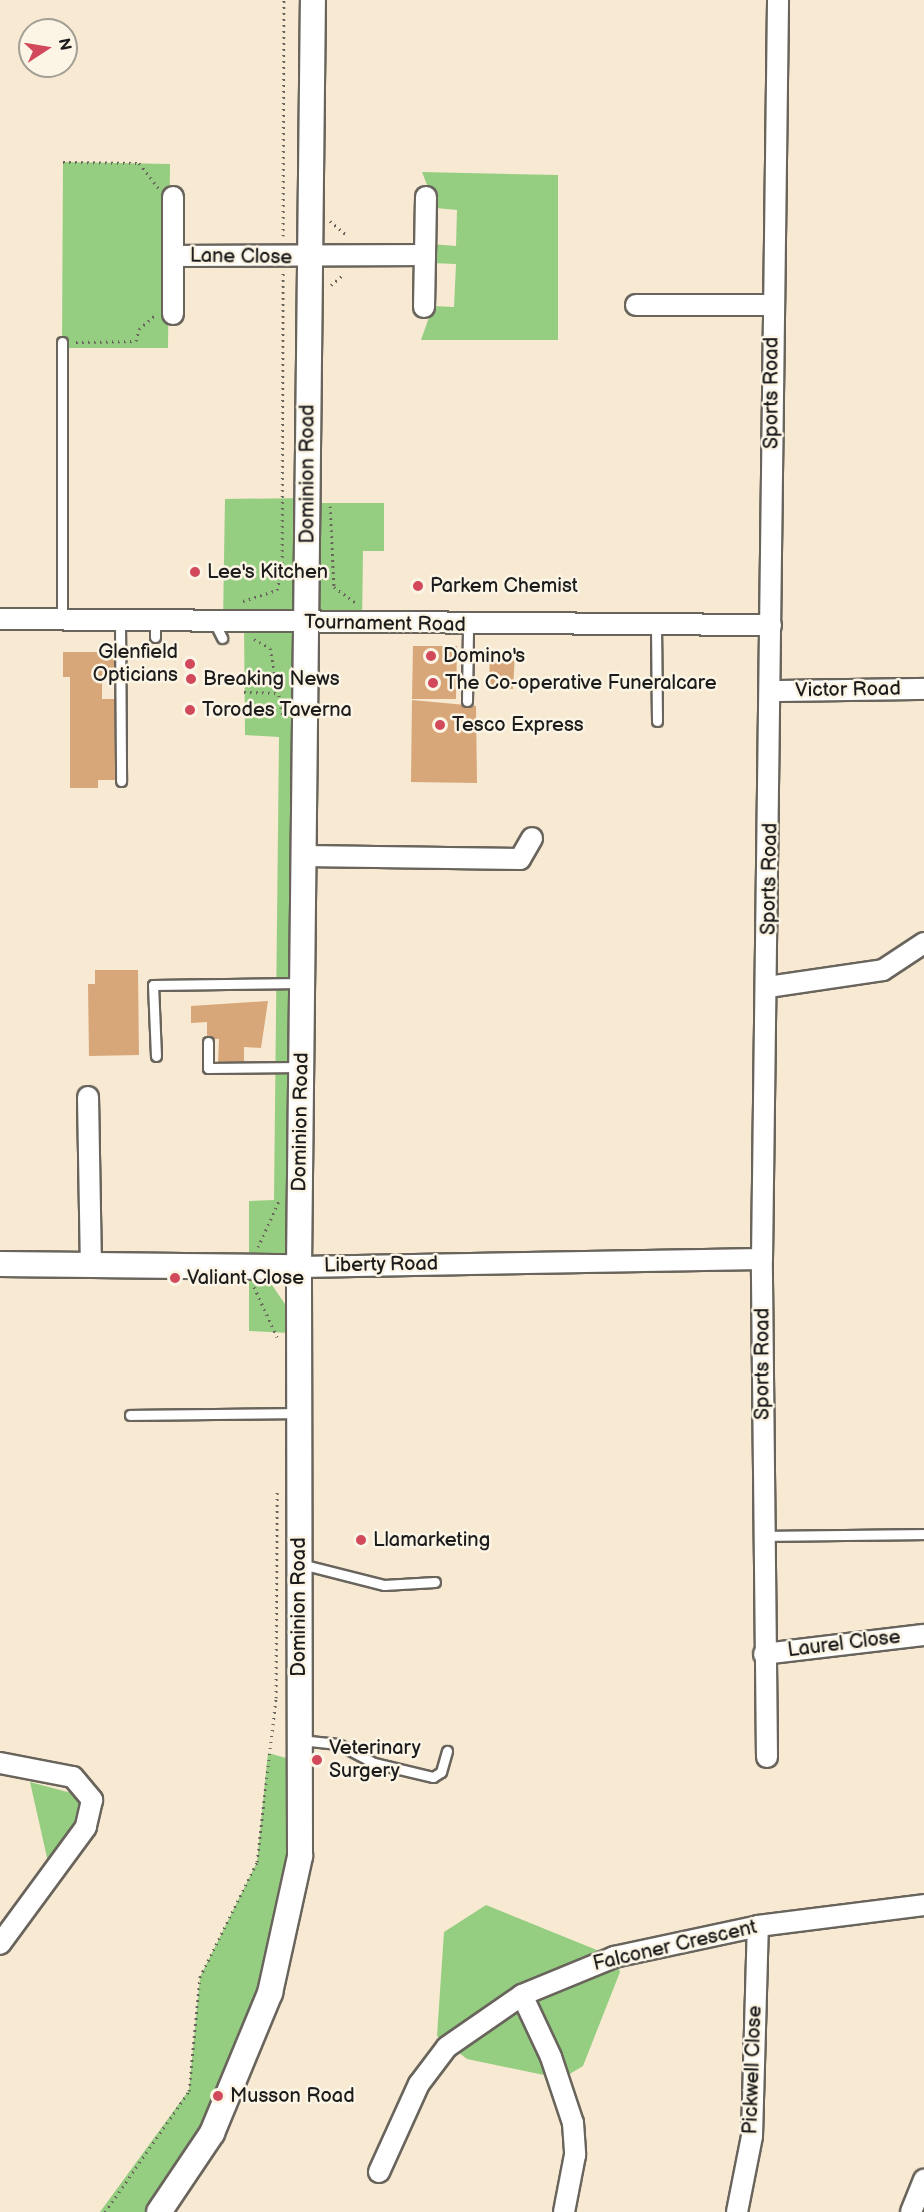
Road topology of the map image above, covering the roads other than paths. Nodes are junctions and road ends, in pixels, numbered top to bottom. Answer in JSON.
{"nodes":[{"id":1,"x":313,"y":0,"type":"edge"},
{"id":2,"x":778,"y":0,"type":"edge"},
{"id":3,"x":173,"y":197,"type":"road end"},
{"id":4,"x":426,"y":197,"type":"dead end"},
{"id":5,"x":425,"y":255,"type":"junction"},
{"id":6,"x":173,"y":256,"type":"junction"},
{"id":7,"x":309,"y":259,"type":"junction"},
{"id":8,"x":773,"y":304,"type":"junction"},
{"id":9,"x":636,"y":305,"type":"dead end"},
{"id":10,"x":424,"y":307,"type":"dead end"},
{"id":11,"x":173,"y":314,"type":"road end"},
{"id":12,"x":62,"y":342,"type":"road end"},
{"id":13,"x":0,"y":619,"type":"edge"},
{"id":14,"x":62,"y":620,"type":"junction"},
{"id":15,"x":120,"y":622,"type":"junction"},
{"id":16,"x":308,"y":622,"type":"junction"},
{"id":17,"x":468,"y":625,"type":"junction"},
{"id":18,"x":656,"y":625,"type":"junction"},
{"id":19,"x":771,"y":625,"type":"junction"},
{"id":20,"x":924,"y":689,"type":"edge"},
{"id":21,"x":772,"y":692,"type":"junction"},
{"id":22,"x":467,"y":701,"type":"dead end"},
{"id":23,"x":657,"y":721,"type":"dead end"},
{"id":24,"x":121,"y":781,"type":"dead end"},
{"id":25,"x":532,"y":838,"type":"dead end"},
{"id":26,"x":304,"y":856,"type":"junction"},
{"id":27,"x":924,"y":943,"type":"edge"},
{"id":28,"x":302,"y":983,"type":"junction"},
{"id":29,"x":768,"y":987,"type":"junction"},
{"id":30,"x":208,"y":1042,"type":"dead end"},
{"id":31,"x":156,"y":1056,"type":"dead end"},
{"id":32,"x":301,"y":1066,"type":"junction"},
{"id":33,"x":88,"y":1097,"type":"dead end"},
{"id":34,"x":762,"y":1259,"type":"junction"},
{"id":35,"x":0,"y":1264,"type":"edge"},
{"id":36,"x":92,"y":1265,"type":"junction"},
{"id":37,"x":299,"y":1267,"type":"junction"},
{"id":38,"x":301,"y":1413,"type":"junction"},
{"id":39,"x":130,"y":1415,"type":"dead end"},
{"id":40,"x":924,"y":1534,"type":"edge"},
{"id":41,"x":764,"y":1536,"type":"junction"},
{"id":42,"x":299,"y":1564,"type":"junction"},
{"id":43,"x":435,"y":1582,"type":"dead end"},
{"id":44,"x":924,"y":1635,"type":"edge"},
{"id":45,"x":764,"y":1654,"type":"junction"},
{"id":46,"x":300,"y":1740,"type":"junction"},
{"id":47,"x":447,"y":1751,"type":"dead end"},
{"id":48,"x":767,"y":1757,"type":"dead end"},
{"id":49,"x":0,"y":1763,"type":"edge"},
{"id":50,"x":924,"y":1905,"type":"edge"},
{"id":51,"x":758,"y":1926,"type":"junction"},
{"id":52,"x":0,"y":1944,"type":"edge"},
{"id":53,"x":522,"y":1995,"type":"junction"},
{"id":54,"x":379,"y":2172,"type":"dead end"},
{"id":55,"x":924,"y":2179,"type":"edge"},
{"id":56,"x":159,"y":2212,"type":"edge"},
{"id":57,"x":564,"y":2212,"type":"edge"},
{"id":58,"x":736,"y":2212,"type":"edge"},
{"id":59,"x":911,"y":2212,"type":"edge"}],
"edges":[{"from":1,"to":7,"type":"street","name":"Dominion Road"},
{"from":2,"to":8,"type":"street","name":"Sports Road"},
{"from":3,"to":6,"type":"street","name":"Lane Close"},
{"from":4,"to":5,"type":"street"},
{"from":5,"to":7,"type":"street","name":"Lane Close"},
{"from":5,"to":10,"type":"street"},
{"from":6,"to":7,"type":"street","name":"Lane Close"},
{"from":6,"to":11,"type":"street","name":"Lane Close"},
{"from":7,"to":16,"type":"street","name":"Dominion Road"},
{"from":8,"to":9,"type":"street"},
{"from":8,"to":19,"type":"street","name":"Sports Road"},
{"from":12,"to":14,"type":"lane"},
{"from":13,"to":14,"type":"street","name":"Tournament Road"},
{"from":14,"to":15,"type":"street","name":"Tournament Road"},
{"from":15,"to":16,"type":"street","name":"Tournament Road"},
{"from":15,"to":24,"type":"lane"},
{"from":16,"to":17,"type":"street","name":"Tournament Road"},
{"from":16,"to":26,"type":"street","name":"Dominion Road"},
{"from":17,"to":18,"type":"street","name":"Tournament Road"},
{"from":17,"to":22,"type":"lane"},
{"from":18,"to":19,"type":"street","name":"Tournament Road"},
{"from":18,"to":23,"type":"lane"},
{"from":19,"to":21,"type":"street","name":"Sports Road"},
{"from":20,"to":21,"type":"street","name":"Victor Road"},
{"from":21,"to":29,"type":"street","name":"Sports Road"},
{"from":25,"to":26,"type":"street"},
{"from":26,"to":28,"type":"street","name":"Dominion Road"},
{"from":27,"to":29,"type":"street"},
{"from":28,"to":31,"type":"lane"},
{"from":28,"to":32,"type":"street","name":"Dominion Road"},
{"from":29,"to":34,"type":"street","name":"Sports Road"},
{"from":30,"to":32,"type":"lane"},
{"from":32,"to":37,"type":"street","name":"Dominion Road"},
{"from":33,"to":36,"type":"street"},
{"from":34,"to":37,"type":"street","name":"Liberty Road"},
{"from":34,"to":41,"type":"street","name":"Sports Road"},
{"from":35,"to":36,"type":"street","name":"Liberty Road"},
{"from":36,"to":37,"type":"street","name":"Liberty Road"},
{"from":37,"to":38,"type":"street","name":"Dominion Road"},
{"from":38,"to":39,"type":"lane"},
{"from":38,"to":42,"type":"street","name":"Dominion Road"},
{"from":40,"to":41,"type":"lane"},
{"from":41,"to":45,"type":"street","name":"Sports Road"},
{"from":42,"to":43,"type":"lane"},
{"from":42,"to":46,"type":"street","name":"Dominion Road"},
{"from":44,"to":45,"type":"street","name":"Laurel Close"},
{"from":45,"to":48,"type":"street","name":"Sports Road"},
{"from":46,"to":47,"type":"lane"},
{"from":46,"to":56,"type":"street","name":"Dominion Road"},
{"from":49,"to":52,"type":"street"},
{"from":50,"to":51,"type":"street","name":"Falconer Crescent"},
{"from":51,"to":53,"type":"street","name":"Falconer Crescent"},
{"from":51,"to":58,"type":"street","name":"Pickwell Close"},
{"from":53,"to":54,"type":"street","name":"Falconer Crescent"},
{"from":53,"to":57,"type":"street"},
{"from":55,"to":59,"type":"street"}]}
